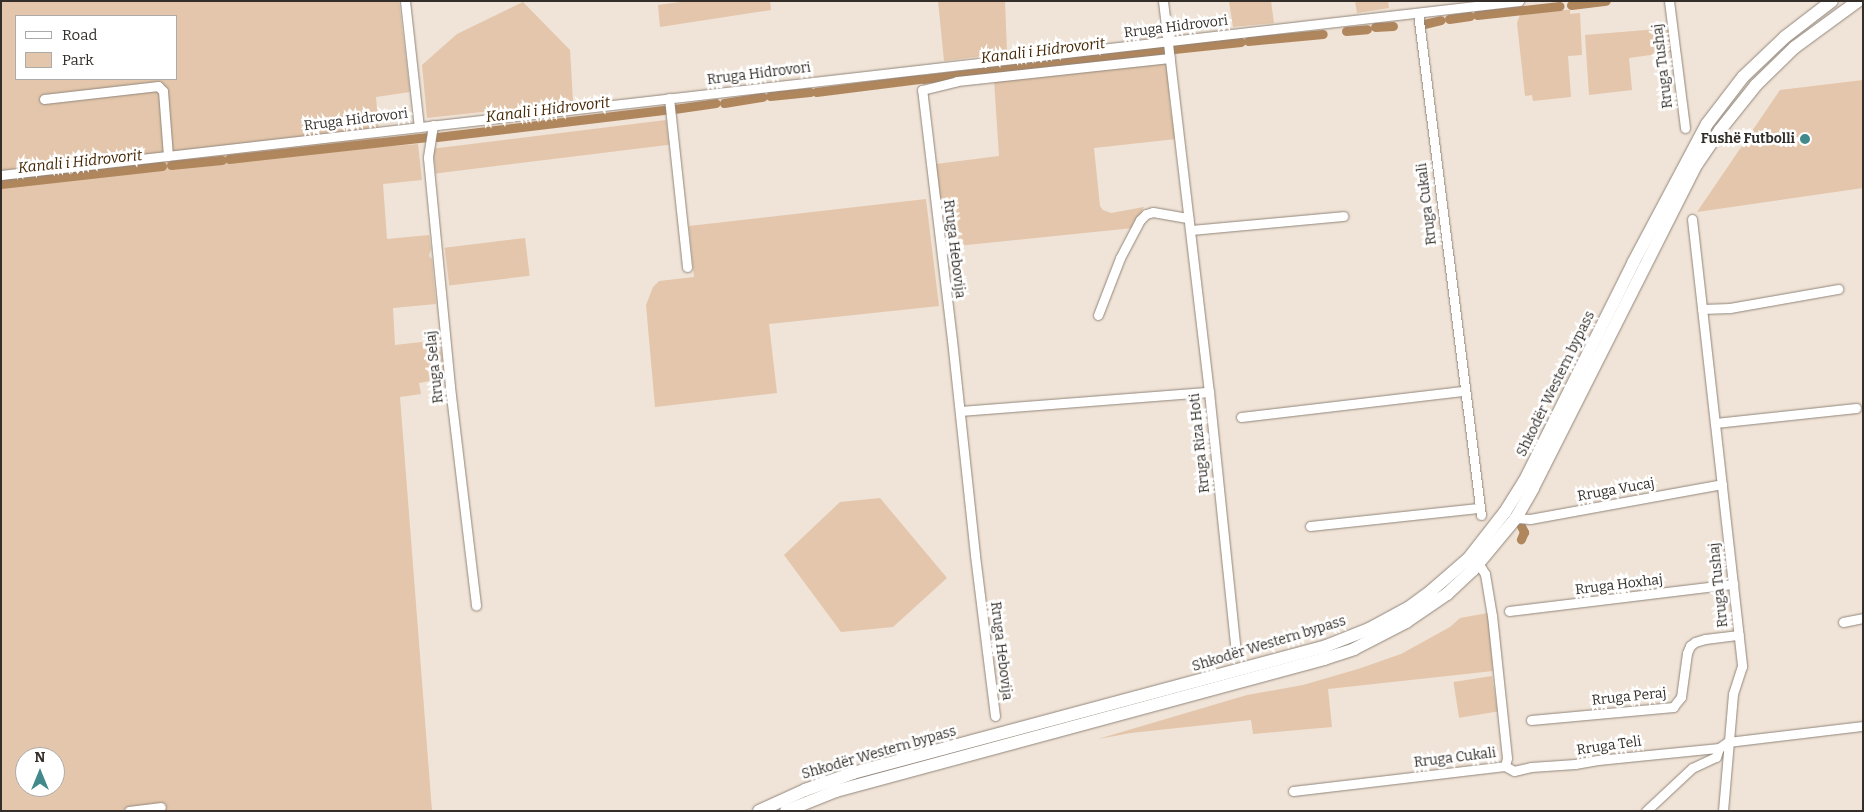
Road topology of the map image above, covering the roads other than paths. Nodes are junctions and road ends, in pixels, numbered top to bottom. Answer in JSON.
{"nodes":[{"id":1,"x":405,"y":1,"type":"edge"},
{"id":2,"x":1163,"y":1,"type":"edge"},
{"id":3,"x":1519,"y":1,"type":"edge"},
{"id":4,"x":1669,"y":1,"type":"edge"},
{"id":5,"x":1832,"y":1,"type":"edge"},
{"id":6,"x":1858,"y":1,"type":"edge"},
{"id":7,"x":1418,"y":13,"type":"junction"},
{"id":8,"x":1168,"y":41,"type":"junction"},
{"id":9,"x":1170,"y":58,"type":"junction"},
{"id":10,"x":669,"y":98,"type":"junction"},
{"id":11,"x":44,"y":99,"type":"dead end"},
{"id":12,"x":433,"y":125,"type":"junction"},
{"id":13,"x":419,"y":127,"type":"junction"},
{"id":14,"x":1685,"y":128,"type":"dead end"},
{"id":15,"x":168,"y":156,"type":"junction"},
{"id":16,"x":1,"y":175,"type":"edge"},
{"id":17,"x":1343,"y":216,"type":"dead end"},
{"id":18,"x":1188,"y":218,"type":"junction"},
{"id":19,"x":1692,"y":219,"type":"dead end"},
{"id":20,"x":1190,"y":230,"type":"junction"},
{"id":21,"x":687,"y":267,"type":"dead end"},
{"id":22,"x":1838,"y":289,"type":"dead end"},
{"id":23,"x":1702,"y":309,"type":"junction"},
{"id":24,"x":1098,"y":315,"type":"dead end"},
{"id":25,"x":1464,"y":391,"type":"junction"},
{"id":26,"x":1209,"y":392,"type":"junction"},
{"id":27,"x":1856,"y":408,"type":"dead end"},
{"id":28,"x":960,"y":411,"type":"junction"},
{"id":29,"x":1241,"y":417,"type":"dead end"},
{"id":30,"x":1715,"y":423,"type":"junction"},
{"id":31,"x":1722,"y":484,"type":"junction"},
{"id":32,"x":1516,"y":518,"type":"junction"},
{"id":33,"x":1310,"y":526,"type":"dead end"},
{"id":34,"x":1478,"y":563,"type":"junction"},
{"id":35,"x":1733,"y":584,"type":"junction"},
{"id":36,"x":476,"y":605,"type":"dead end"},
{"id":37,"x":1509,"y":612,"type":"dead end"},
{"id":38,"x":1863,"y":618,"type":"edge"},
{"id":39,"x":1844,"y":622,"type":"dead end"},
{"id":40,"x":1739,"y":636,"type":"junction"},
{"id":41,"x":1236,"y":654,"type":"dead end"},
{"id":42,"x":995,"y":716,"type":"dead end"},
{"id":43,"x":1531,"y":720,"type":"dead end"},
{"id":44,"x":1863,"y":726,"type":"edge"},
{"id":45,"x":1728,"y":742,"type":"junction"},
{"id":46,"x":1719,"y":748,"type":"junction"},
{"id":47,"x":1505,"y":766,"type":"junction"},
{"id":48,"x":1293,"y":791,"type":"dead end"},
{"id":49,"x":161,"y":807,"type":"dead end"},
{"id":50,"x":129,"y":811,"type":"edge"},
{"id":51,"x":759,"y":811,"type":"edge"},
{"id":52,"x":786,"y":811,"type":"edge"},
{"id":53,"x":1646,"y":811,"type":"edge"},
{"id":54,"x":1723,"y":811,"type":"edge"}],
"edges":[{"from":1,"to":13,"type":"street"},
{"from":2,"to":8,"type":"street","name":"Rruga Riza Hoti"},
{"from":3,"to":7,"type":"street","name":"Rruga Hidrovori"},
{"from":4,"to":14,"type":"street","name":"Rruga Tushaj"},
{"from":5,"to":51,"type":"highway","name":"Shkodër Western bypass"},
{"from":6,"to":32,"type":"highway","name":"Shkodër Western bypass"},
{"from":7,"to":8,"type":"street","name":"Rruga Hidrovori"},
{"from":7,"to":25,"type":"street","name":"Rruga Cukali"},
{"from":8,"to":9,"type":"street","name":"Rruga Riza Hoti"},
{"from":8,"to":10,"type":"street","name":"Rruga Hidrovori"},
{"from":9,"to":18,"type":"street","name":"Rruga Riza Hoti"},
{"from":9,"to":28,"type":"street","name":"Rruga Hebovija"},
{"from":10,"to":12,"type":"street","name":"Rruga Hidrovori"},
{"from":10,"to":21,"type":"street"},
{"from":11,"to":15,"type":"street"},
{"from":12,"to":13,"type":"street","name":"Rruga Hidrovori"},
{"from":12,"to":36,"type":"street","name":"Rruga Selaj"},
{"from":13,"to":15,"type":"street","name":"Rruga Hidrovori"},
{"from":15,"to":16,"type":"street","name":"Rruga Hidrovori"},
{"from":17,"to":20,"type":"street"},
{"from":18,"to":20,"type":"street","name":"Rruga Riza Hoti"},
{"from":18,"to":24,"type":"street"},
{"from":19,"to":23,"type":"street","name":"Rruga Tushaj"},
{"from":20,"to":26,"type":"street","name":"Rruga Riza Hoti"},
{"from":22,"to":23,"type":"street"},
{"from":23,"to":30,"type":"street","name":"Rruga Tushaj"},
{"from":25,"to":29,"type":"street"},
{"from":25,"to":33,"type":"street","name":"Rruga Cukali"},
{"from":26,"to":28,"type":"street"},
{"from":26,"to":41,"type":"street","name":"Rruga Riza Hoti"},
{"from":27,"to":30,"type":"street"},
{"from":28,"to":42,"type":"street","name":"Rruga Hebovija"},
{"from":30,"to":31,"type":"street","name":"Rruga Tushaj"},
{"from":31,"to":32,"type":"street","name":"Rruga Vucaj"},
{"from":31,"to":35,"type":"street","name":"Rruga Tushaj"},
{"from":32,"to":34,"type":"highway","name":"Shkodër Western bypass"},
{"from":34,"to":47,"type":"street","name":"Rruga Cukali"},
{"from":34,"to":52,"type":"highway","name":"Shkodër Western bypass"},
{"from":35,"to":37,"type":"street","name":"Rruga Hoxhaj"},
{"from":35,"to":40,"type":"street","name":"Rruga Tushaj"},
{"from":38,"to":39,"type":"street"},
{"from":40,"to":43,"type":"street","name":"Rruga Peraj"},
{"from":40,"to":45,"type":"street","name":"Rruga Tushaj"},
{"from":44,"to":45,"type":"street","name":"Rruga Teli"},
{"from":45,"to":46,"type":"street","name":"Rruga Teli"},
{"from":45,"to":54,"type":"street","name":"Rruga Tushaj"},
{"from":46,"to":47,"type":"street","name":"Rruga Teli"},
{"from":46,"to":53,"type":"street","name":"Rruga Teli"},
{"from":47,"to":48,"type":"street","name":"Rruga Cukali"},
{"from":49,"to":50,"type":"street"}]}
